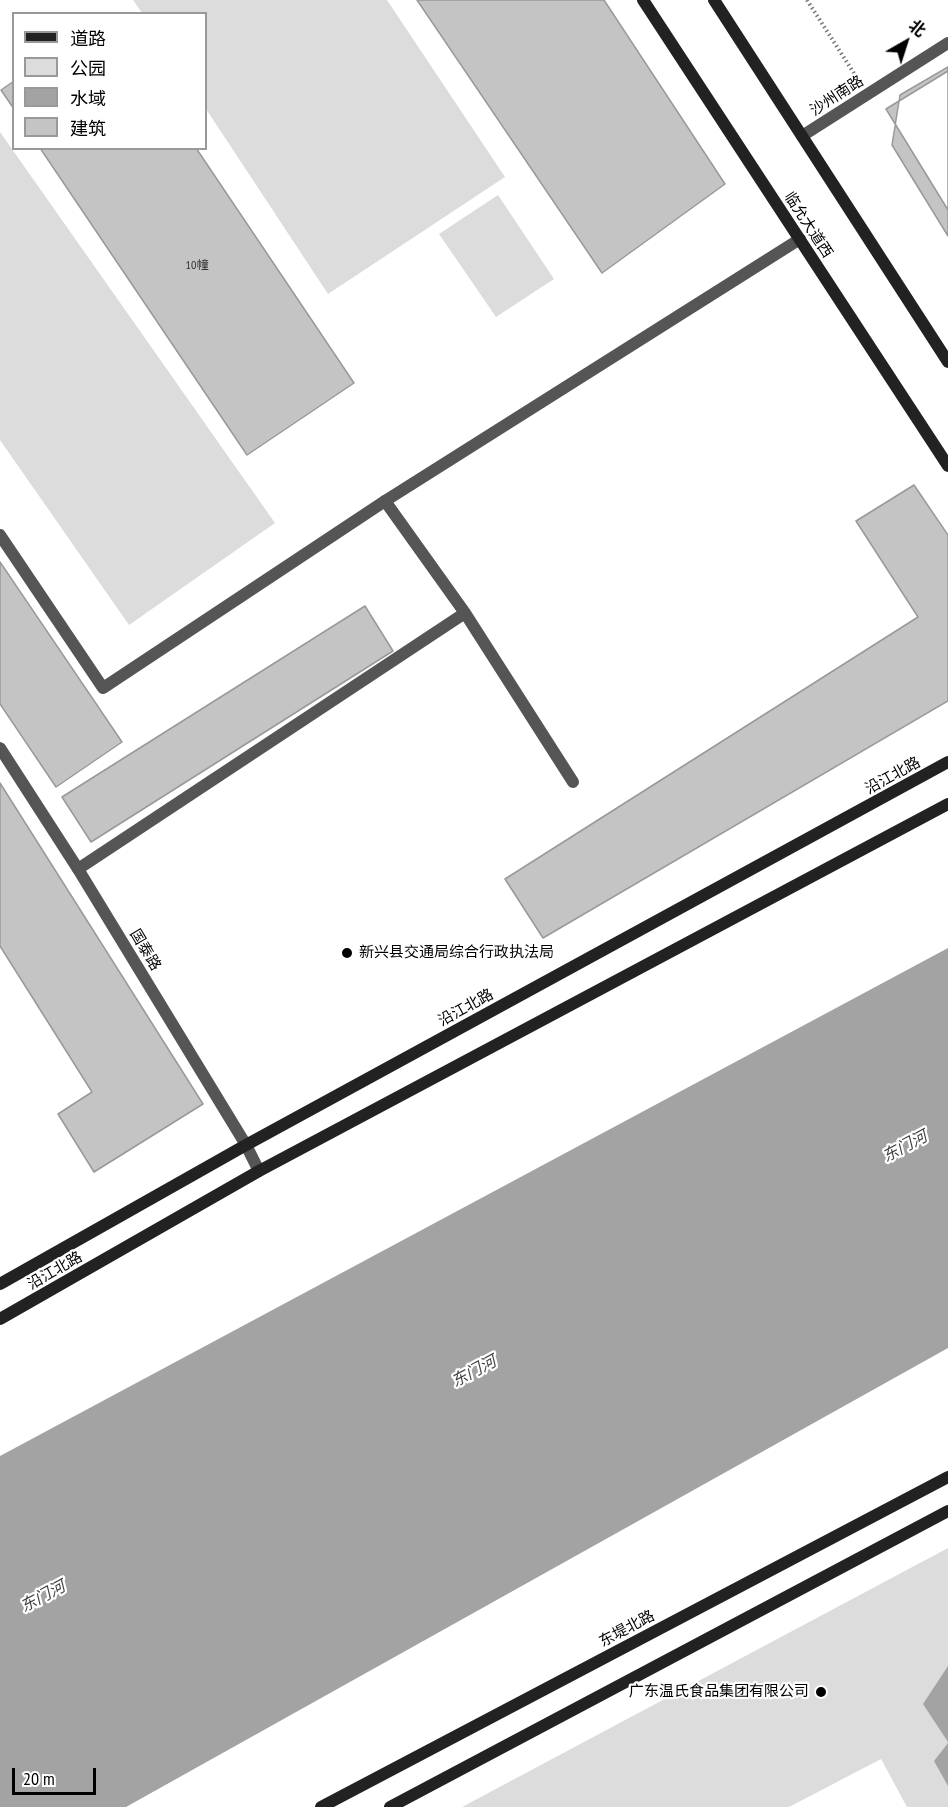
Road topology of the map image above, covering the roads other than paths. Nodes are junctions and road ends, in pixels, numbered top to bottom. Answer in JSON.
{"nodes":[{"id":1,"x":643,"y":0,"type":"edge"},
{"id":2,"x":714,"y":0,"type":"edge"},
{"id":3,"x":948,"y":43,"type":"edge"},
{"id":4,"x":802,"y":136,"type":"junction"},
{"id":5,"x":800,"y":239,"type":"junction"},
{"id":6,"x":948,"y":360,"type":"edge"},
{"id":7,"x":948,"y":466,"type":"edge"},
{"id":8,"x":386,"y":501,"type":"junction"},
{"id":9,"x":0,"y":535,"type":"edge"},
{"id":10,"x":465,"y":613,"type":"junction"},
{"id":11,"x":0,"y":748,"type":"edge"},
{"id":12,"x":948,"y":762,"type":"edge"},
{"id":13,"x":573,"y":782,"type":"dead end"},
{"id":14,"x":948,"y":804,"type":"edge"},
{"id":15,"x":78,"y":869,"type":"junction"},
{"id":16,"x":246,"y":1145,"type":"junction"},
{"id":17,"x":259,"y":1171,"type":"junction"},
{"id":18,"x":0,"y":1284,"type":"edge"},
{"id":19,"x":0,"y":1319,"type":"edge"},
{"id":20,"x":948,"y":1477,"type":"edge"},
{"id":21,"x":948,"y":1511,"type":"edge"},
{"id":22,"x":321,"y":1807,"type":"edge"},
{"id":23,"x":390,"y":1807,"type":"edge"}],
"edges":[{"from":1,"to":5,"type":"main road","name":"临允大道西"},
{"from":2,"to":4,"type":"main road"},
{"from":3,"to":4,"type":"street","name":"沙州南路"},
{"from":4,"to":6,"type":"main road"},
{"from":5,"to":7,"type":"main road","name":"临允大道西"},
{"from":5,"to":8,"type":"street"},
{"from":8,"to":9,"type":"street"},
{"from":8,"to":10,"type":"street"},
{"from":10,"to":13,"type":"street"},
{"from":10,"to":15,"type":"street"},
{"from":11,"to":15,"type":"street","name":"国泰路"},
{"from":12,"to":16,"type":"main road","name":"沿江北路"},
{"from":14,"to":17,"type":"main road","name":"沿江北路"},
{"from":15,"to":16,"type":"street","name":"国泰路"},
{"from":16,"to":17,"type":"street","name":"国泰路"},
{"from":16,"to":18,"type":"main road","name":"沿江北路"},
{"from":17,"to":19,"type":"main road","name":"沿江北路"},
{"from":20,"to":22,"type":"main road","name":"东堤北路"},
{"from":21,"to":23,"type":"main road"}]}
